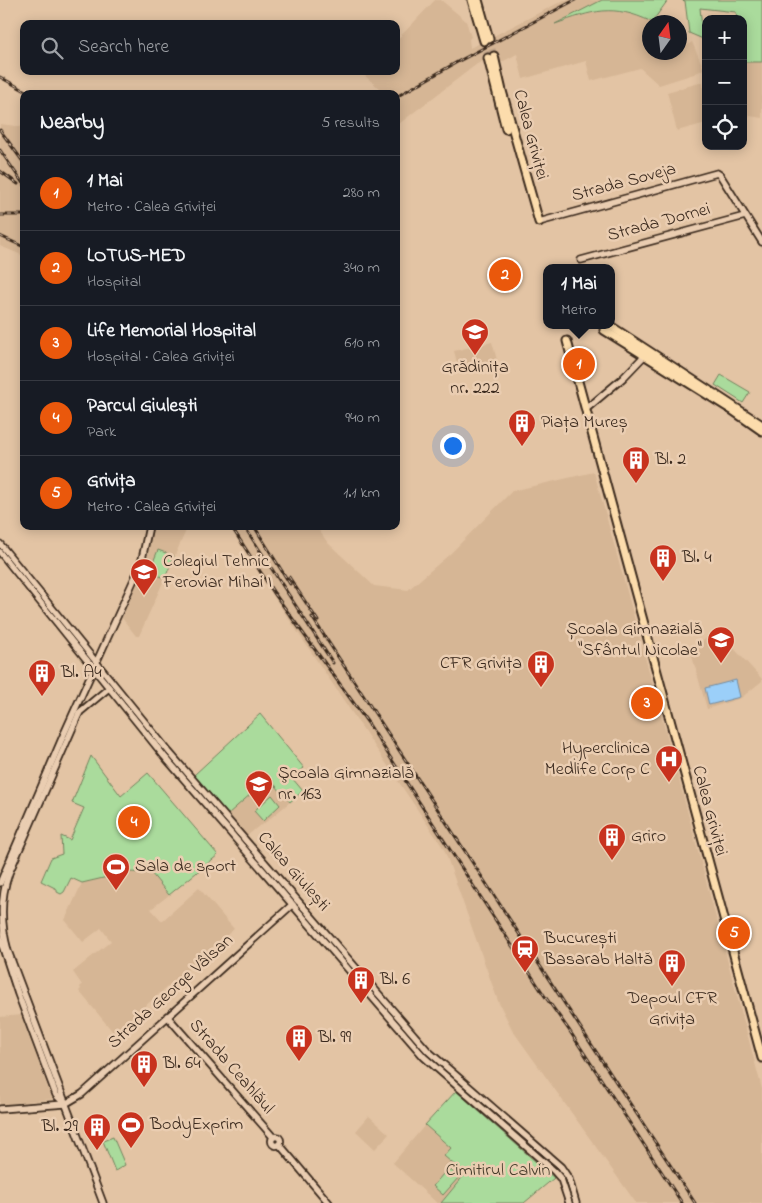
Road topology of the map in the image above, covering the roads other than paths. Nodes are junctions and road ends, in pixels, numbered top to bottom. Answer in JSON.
{"nodes":[{"id":1,"x":472,"y":0,"type":"edge"},
{"id":2,"x":478,"y":0,"type":"edge"},
{"id":3,"x":491,"y":57,"type":"tunnel mouth"},
{"id":4,"x":745,"y":216,"type":"junction"},
{"id":5,"x":539,"y":222,"type":"joint"},
{"id":6,"x":762,"y":242,"type":"edge"},
{"id":7,"x":581,"y":260,"type":"dead end"},
{"id":8,"x":608,"y":329,"type":"edge"},
{"id":9,"x":566,"y":341,"type":"dead end"},
{"id":10,"x":647,"y":354,"type":"junction"},
{"id":11,"x":585,"y":410,"type":"junction"},
{"id":12,"x":762,"y":425,"type":"edge"},
{"id":13,"x":762,"y":432,"type":"edge"},
{"id":14,"x":148,"y":530,"type":"edge"},
{"id":15,"x":0,"y":544,"type":"edge"},
{"id":16,"x":0,"y":552,"type":"edge"},
{"id":17,"x":95,"y":666,"type":"junction"},
{"id":18,"x":111,"y":686,"type":"junction"},
{"id":19,"x":78,"y":710,"type":"junction"},
{"id":20,"x":35,"y":805,"type":"junction"},
{"id":21,"x":0,"y":883,"type":"edge"},
{"id":22,"x":294,"y":902,"type":"junction"},
{"id":23,"x":0,"y":939,"type":"edge"},
{"id":24,"x":167,"y":1016,"type":"junction"},
{"id":25,"x":39,"y":1042,"type":"junction"},
{"id":26,"x":762,"y":1058,"type":"edge"},
{"id":27,"x":65,"y":1104,"type":"junction"},
{"id":28,"x":0,"y":1109,"type":"edge"},
{"id":29,"x":103,"y":1203,"type":"edge"},
{"id":30,"x":329,"y":1203,"type":"edge"},
{"id":31,"x":569,"y":1203,"type":"edge"},
{"id":32,"x":576,"y":1203,"type":"edge"}],
"edges":[{"from":1,"to":2,"type":"main road"},
{"from":3,"to":5,"type":"main road","name":"Calea Griviței"},
{"from":4,"to":5,"type":"street","name":"Strada Soveja"},
{"from":4,"to":6,"type":"street"},
{"from":4,"to":7,"type":"street","name":"Strada Dornei"},
{"from":8,"to":10,"type":"main road"},
{"from":9,"to":11,"type":"main road","name":"Calea Griviței"},
{"from":10,"to":11,"type":"street"},
{"from":10,"to":12,"type":"main road"},
{"from":10,"to":13,"type":"main road"},
{"from":11,"to":26,"type":"main road","name":"Calea Griviței"},
{"from":14,"to":17,"type":"street"},
{"from":15,"to":17,"type":"street","name":"Calea Giulești"},
{"from":16,"to":17,"type":"street","name":"Calea Giulești"},
{"from":17,"to":18,"type":"street","name":"Calea Giulești"},
{"from":17,"to":19,"type":"street"},
{"from":18,"to":19,"type":"street"},
{"from":18,"to":22,"type":"street","name":"Calea Giulești"},
{"from":19,"to":20,"type":"street"},
{"from":20,"to":21,"type":"street"},
{"from":20,"to":25,"type":"street"},
{"from":22,"to":24,"type":"street","name":"Strada George Vâlsan"},
{"from":22,"to":31,"type":"street","name":"Calea Giulești"},
{"from":22,"to":32,"type":"street","name":"Calea Giulești"},
{"from":23,"to":25,"type":"street"},
{"from":24,"to":27,"type":"street","name":"Strada George Vâlsan"},
{"from":24,"to":30,"type":"street","name":"Strada Ceahlăul"},
{"from":25,"to":27,"type":"street"},
{"from":27,"to":28,"type":"street"},
{"from":27,"to":29,"type":"street"}]}
